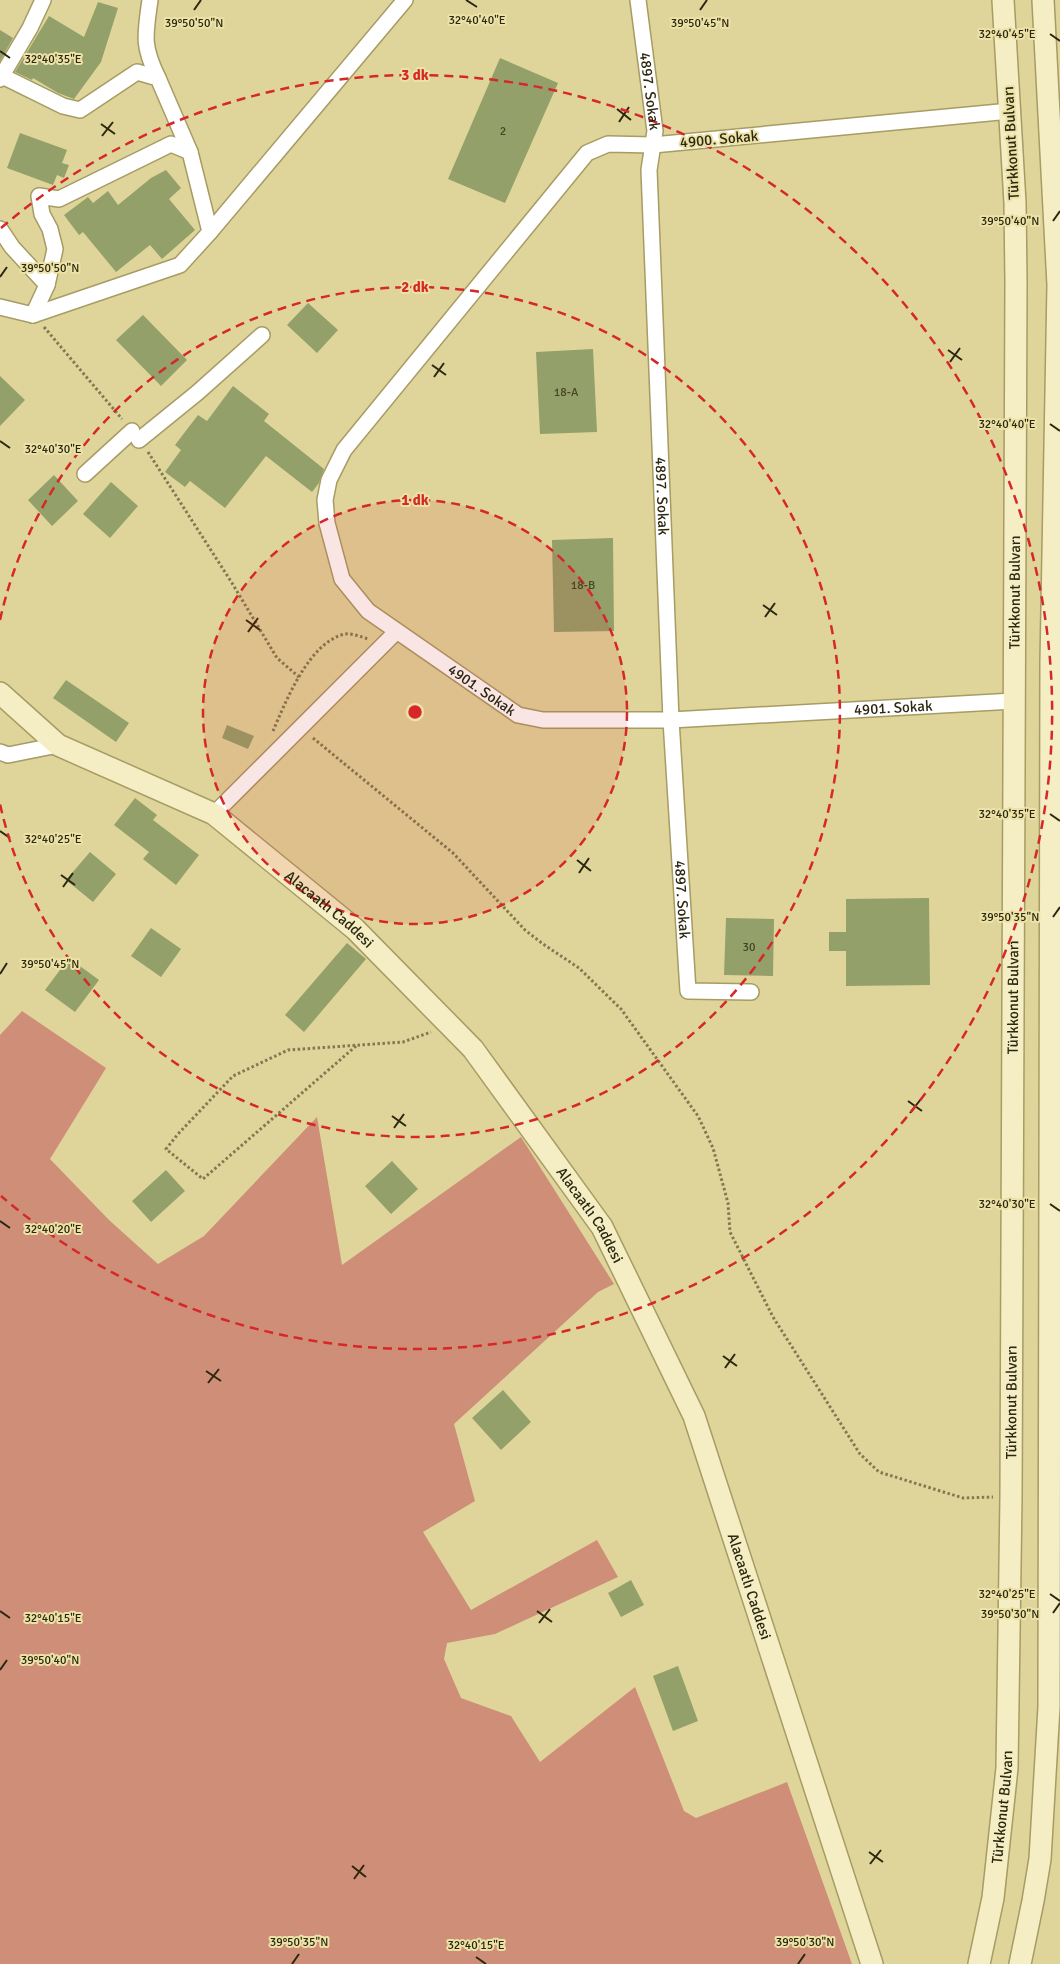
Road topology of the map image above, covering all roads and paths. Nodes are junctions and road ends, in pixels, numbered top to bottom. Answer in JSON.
{"nodes":[{"id":1,"x":43,"y":0,"type":"edge"},
{"id":2,"x":150,"y":0,"type":"edge"},
{"id":3,"x":405,"y":0,"type":"edge"},
{"id":4,"x":638,"y":0,"type":"edge"},
{"id":5,"x":1003,"y":0,"type":"edge"},
{"id":6,"x":1042,"y":0,"type":"edge"},
{"id":7,"x":1,"y":77,"type":"edge"},
{"id":8,"x":158,"y":78,"type":"junction"},
{"id":9,"x":1010,"y":111,"type":"junction"},
{"id":10,"x":652,"y":145,"type":"junction"},
{"id":11,"x":190,"y":152,"type":"junction"},
{"id":12,"x":0,"y":229,"type":"edge"},
{"id":13,"x":210,"y":232,"type":"junction"},
{"id":14,"x":47,"y":285,"type":"junction"},
{"id":15,"x":0,"y":307,"type":"edge"},
{"id":16,"x":33,"y":315,"type":"junction"},
{"id":17,"x":449,"y":322,"type":"joint"},
{"id":18,"x":262,"y":335,"type":"dead end"},
{"id":19,"x":135,"y":436,"type":"junction"},
{"id":20,"x":85,"y":474,"type":"dead end"},
{"id":21,"x":396,"y":632,"type":"junction"},
{"id":22,"x":382,"y":645,"type":"junction"},
{"id":23,"x":299,"y":677,"type":"junction"},
{"id":24,"x":0,"y":693,"type":"edge"},
{"id":25,"x":1014,"y":702,"type":"junction"},
{"id":26,"x":671,"y":720,"type":"junction"},
{"id":27,"x":300,"y":727,"type":"junction"},
{"id":28,"x":272,"y":733,"type":"dead end"},
{"id":29,"x":58,"y":745,"type":"junction"},
{"id":30,"x":0,"y":752,"type":"edge"},
{"id":31,"x":214,"y":814,"type":"junction"},
{"id":32,"x":751,"y":992,"type":"dead end"},
{"id":33,"x":451,"y":1026,"type":"junction"},
{"id":34,"x":356,"y":1046,"type":"junction"},
{"id":35,"x":1011,"y":1497,"type":"junction"},
{"id":36,"x":872,"y":1964,"type":"edge"},
{"id":37,"x":979,"y":1964,"type":"edge"},
{"id":38,"x":1020,"y":1964,"type":"edge"}],
"edges":[{"from":1,"to":7,"type":"street"},
{"from":2,"to":8,"type":"street"},
{"from":3,"to":13,"type":"street"},
{"from":4,"to":10,"type":"street","name":"4897. Sokak"},
{"from":5,"to":9,"type":"street","name":"Türkkonut Bulvarı"},
{"from":6,"to":38,"type":"street"},
{"from":7,"to":8,"type":"street"},
{"from":8,"to":11,"type":"street"},
{"from":9,"to":10,"type":"street","name":"4900. Sokak"},
{"from":9,"to":25,"type":"street","name":"Türkkonut Bulvarı"},
{"from":10,"to":17,"type":"street","name":"4900. Sokak"},
{"from":10,"to":26,"type":"street","name":"4897. Sokak"},
{"from":11,"to":13,"type":"street"},
{"from":11,"to":14,"type":"street"},
{"from":12,"to":14,"type":"street"},
{"from":13,"to":16,"type":"street"},
{"from":14,"to":16,"type":"street"},
{"from":15,"to":16,"type":"street"},
{"from":16,"to":19,"type":"path"},
{"from":17,"to":21,"type":"street","name":"4901. Sokak"},
{"from":18,"to":19,"type":"street"},
{"from":19,"to":20,"type":"street"},
{"from":19,"to":23,"type":"path"},
{"from":21,"to":22,"type":"street"},
{"from":21,"to":26,"type":"street","name":"4901. Sokak"},
{"from":22,"to":23,"type":"path"},
{"from":22,"to":27,"type":"street"},
{"from":23,"to":28,"type":"path"},
{"from":24,"to":29,"type":"street","name":"Alacaatlı Caddesi"},
{"from":25,"to":26,"type":"street","name":"4901. Sokak"},
{"from":25,"to":35,"type":"street","name":"Türkkonut Bulvarı"},
{"from":26,"to":32,"type":"street","name":"4897. Sokak"},
{"from":27,"to":31,"type":"street"},
{"from":27,"to":35,"type":"path"},
{"from":29,"to":30,"type":"street"},
{"from":29,"to":31,"type":"street","name":"Alacaatlı Caddesi"},
{"from":31,"to":33,"type":"street","name":"Alacaatlı Caddesi"},
{"from":33,"to":34,"type":"path"},
{"from":33,"to":36,"type":"street","name":"Alacaatlı Caddesi"},
{"from":34,"to":34,"type":"path"},
{"from":35,"to":37,"type":"street","name":"Türkkonut Bulvarı"}]}
